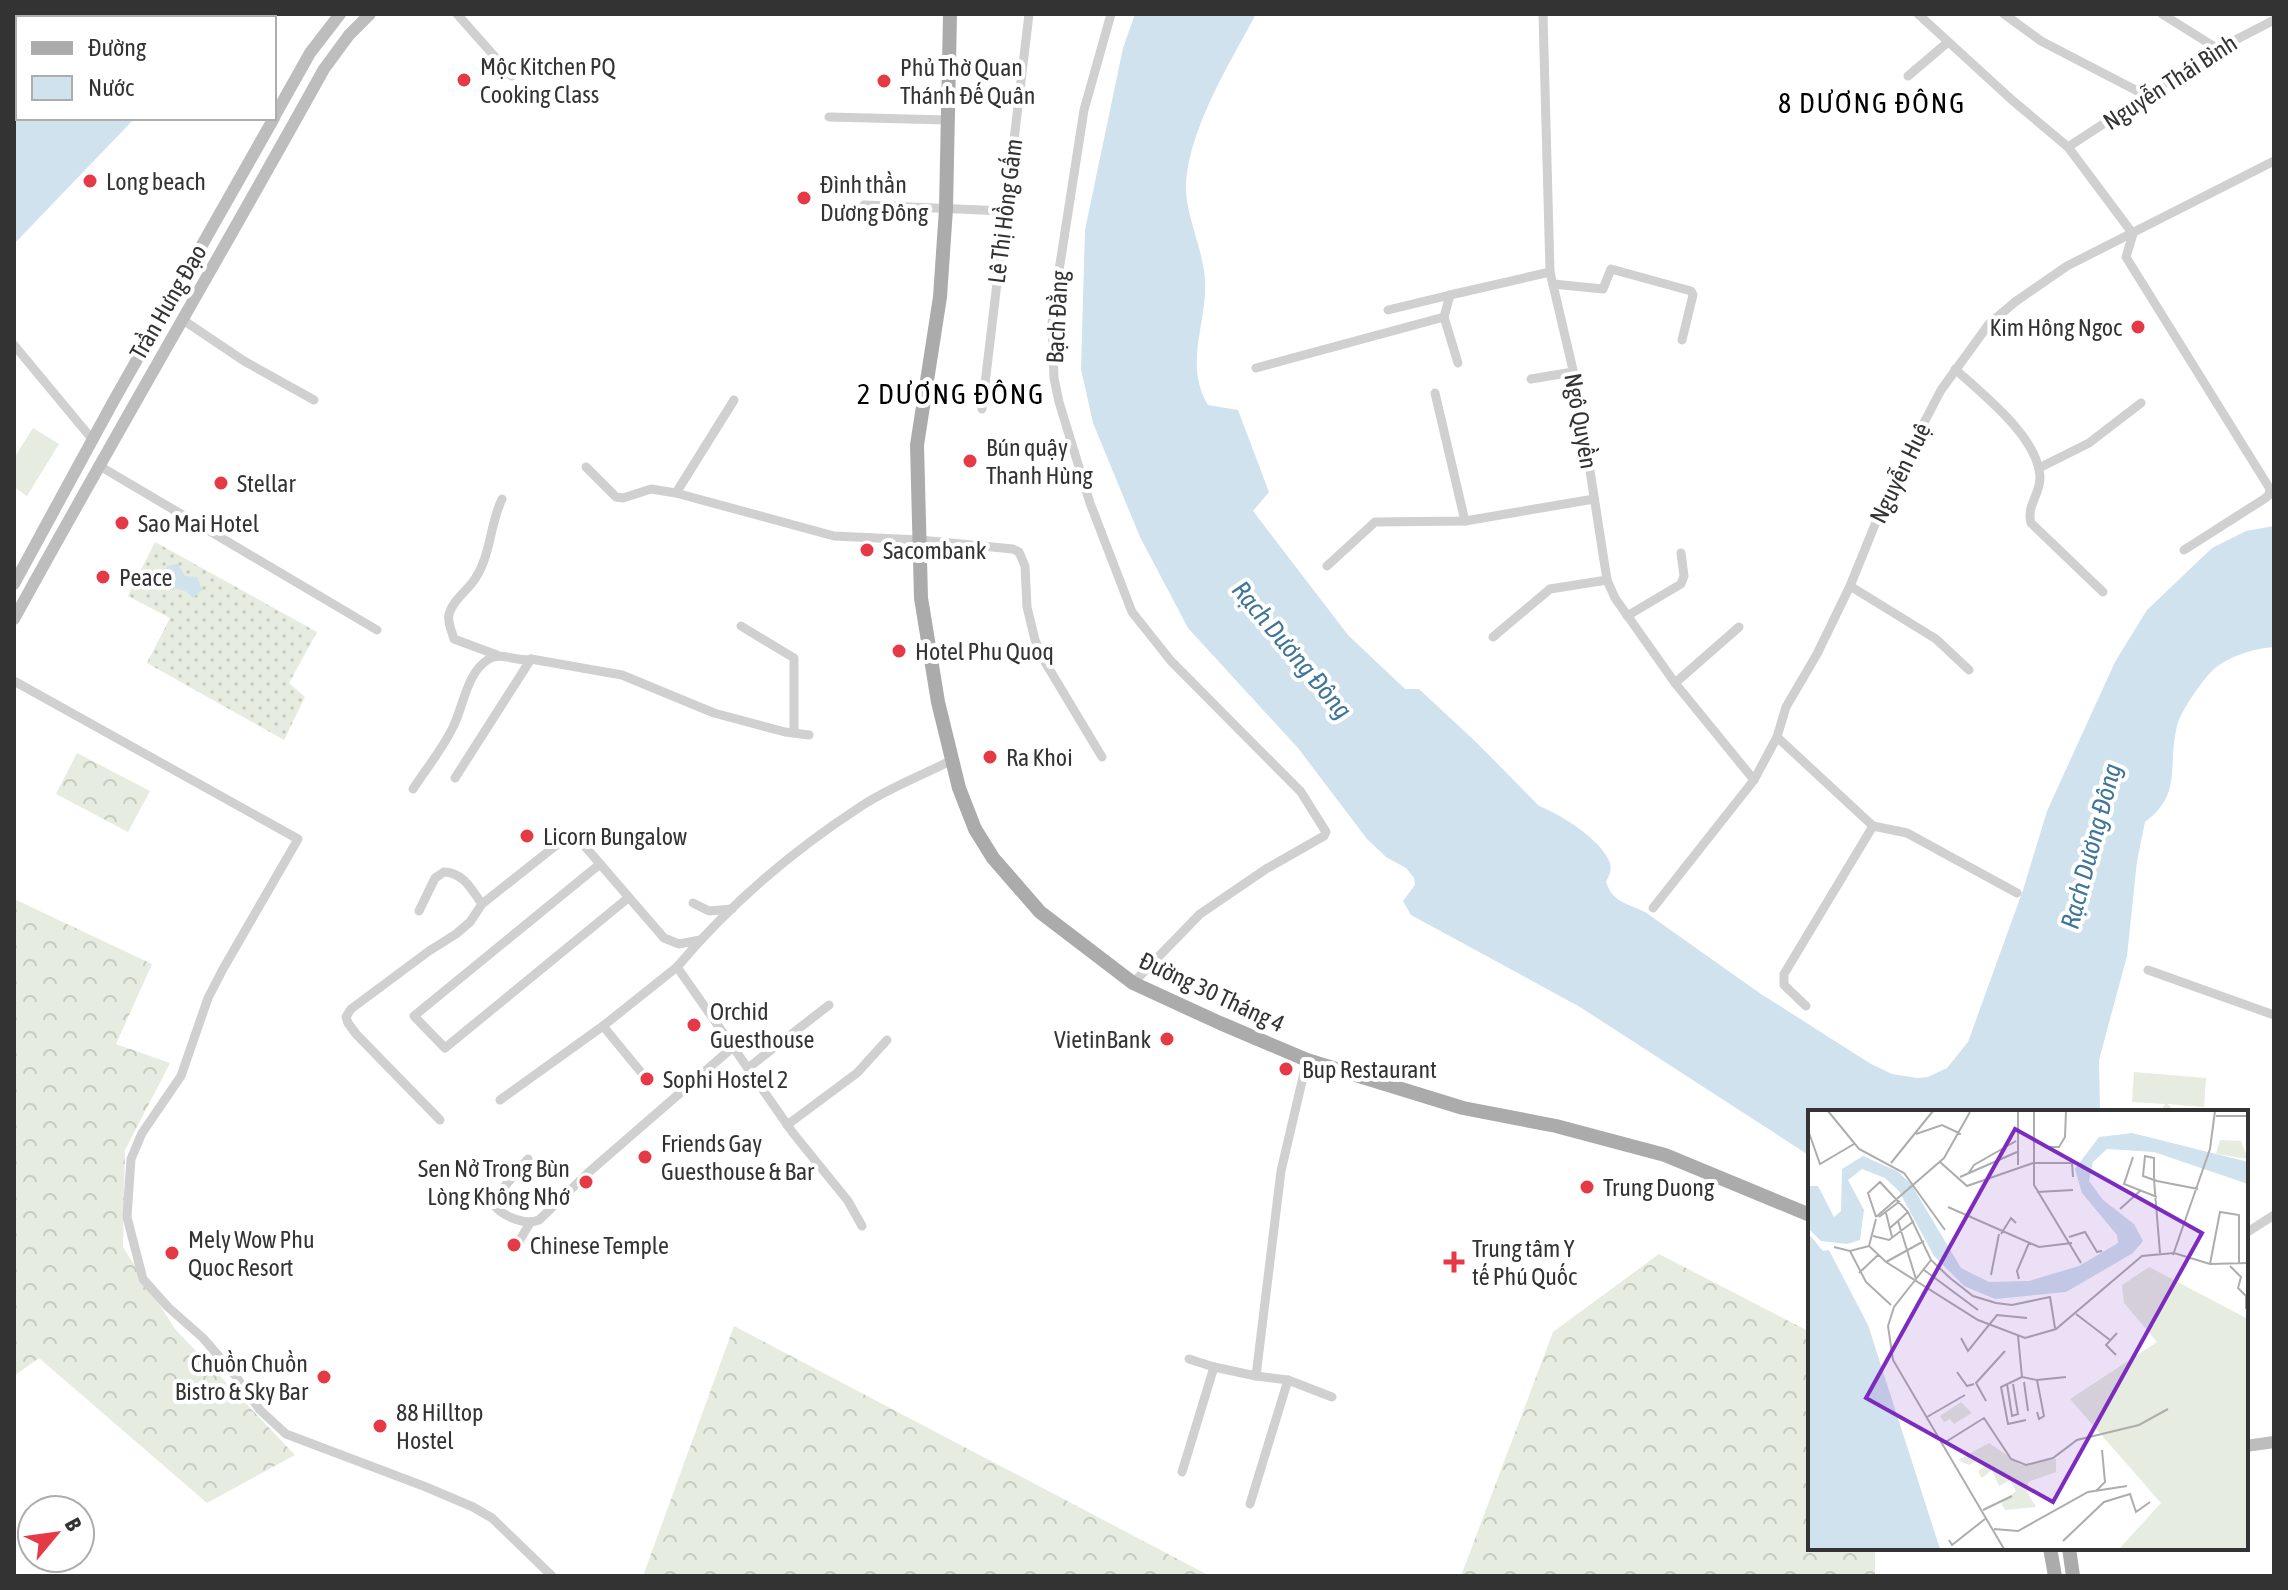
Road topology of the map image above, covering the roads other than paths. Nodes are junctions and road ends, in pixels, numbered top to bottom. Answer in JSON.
{"nodes":[{"id":1,"x":340,"y":14,"type":"edge"},
{"id":2,"x":370,"y":14,"type":"edge"},
{"id":3,"x":457,"y":14,"type":"edge"},
{"id":4,"x":950,"y":14,"type":"edge"},
{"id":5,"x":1029,"y":14,"type":"edge"},
{"id":6,"x":1111,"y":14,"type":"edge"},
{"id":7,"x":1543,"y":14,"type":"edge"},
{"id":8,"x":1918,"y":14,"type":"edge"},
{"id":9,"x":2004,"y":14,"type":"edge"},
{"id":10,"x":2162,"y":14,"type":"edge"},
{"id":11,"x":2274,"y":20,"type":"edge"},
{"id":12,"x":1948,"y":42,"type":"junction"},
{"id":13,"x":2218,"y":49,"type":"junction"},
{"id":14,"x":512,"y":76,"type":"dead end"},
{"id":15,"x":1908,"y":76,"type":"dead end"},
{"id":16,"x":2147,"y":96,"type":"junction"},
{"id":17,"x":276,"y":114,"type":"edge"},
{"id":18,"x":829,"y":117,"type":"dead end"},
{"id":19,"x":273,"y":120,"type":"edge"},
{"id":20,"x":948,"y":120,"type":"junction"},
{"id":21,"x":2068,"y":147,"type":"junction"},
{"id":22,"x":2274,"y":161,"type":"edge"},
{"id":23,"x":864,"y":205,"type":"dead end"},
{"id":24,"x":946,"y":209,"type":"junction"},
{"id":25,"x":1005,"y":211,"type":"junction"},
{"id":26,"x":2133,"y":234,"type":"junction"},
{"id":27,"x":1550,"y":272,"type":"junction"},
{"id":28,"x":1553,"y":284,"type":"junction"},
{"id":29,"x":1450,"y":295,"type":"junction"},
{"id":30,"x":165,"y":309,"type":"junction"},
{"id":31,"x":1388,"y":310,"type":"dead end"},
{"id":32,"x":1444,"y":317,"type":"junction"},
{"id":33,"x":183,"y":320,"type":"junction"},
{"id":34,"x":1682,"y":340,"type":"dead end"},
{"id":35,"x":14,"y":345,"type":"edge"},
{"id":36,"x":1458,"y":363,"type":"dead end"},
{"id":37,"x":1256,"y":368,"type":"dead end"},
{"id":38,"x":1955,"y":369,"type":"junction"},
{"id":39,"x":1573,"y":372,"type":"junction"},
{"id":40,"x":1531,"y":379,"type":"dead end"},
{"id":41,"x":1435,"y":393,"type":"dead end"},
{"id":42,"x":314,"y":400,"type":"dead end"},
{"id":43,"x":734,"y":400,"type":"dead end"},
{"id":44,"x":2141,"y":403,"type":"dead end"},
{"id":45,"x":982,"y":409,"type":"dead end"},
{"id":46,"x":92,"y":439,"type":"junction"},
{"id":47,"x":107,"y":449,"type":"junction"},
{"id":48,"x":98,"y":465,"type":"junction"},
{"id":49,"x":586,"y":467,"type":"dead end"},
{"id":50,"x":2039,"y":468,"type":"junction"},
{"id":51,"x":676,"y":493,"type":"junction"},
{"id":52,"x":502,"y":499,"type":"dead end"},
{"id":53,"x":1594,"y":499,"type":"junction"},
{"id":54,"x":1465,"y":521,"type":"junction"},
{"id":55,"x":920,"y":540,"type":"junction"},
{"id":56,"x":2184,"y":550,"type":"dead end"},
{"id":57,"x":1681,"y":553,"type":"dead end"},
{"id":58,"x":1327,"y":566,"type":"dead end"},
{"id":59,"x":1607,"y":580,"type":"junction"},
{"id":60,"x":14,"y":584,"type":"edge"},
{"id":61,"x":1850,"y":586,"type":"junction"},
{"id":62,"x":2103,"y":592,"type":"dead end"},
{"id":63,"x":1627,"y":616,"type":"junction"},
{"id":64,"x":14,"y":619,"type":"edge"},
{"id":65,"x":741,"y":626,"type":"dead end"},
{"id":66,"x":1739,"y":627,"type":"dead end"},
{"id":67,"x":377,"y":630,"type":"dead end"},
{"id":68,"x":1493,"y":637,"type":"dead end"},
{"id":69,"x":498,"y":655,"type":"junction"},
{"id":70,"x":531,"y":659,"type":"junction"},
{"id":71,"x":1969,"y":670,"type":"dead end"},
{"id":72,"x":14,"y":681,"type":"edge"},
{"id":73,"x":1675,"y":683,"type":"junction"},
{"id":74,"x":794,"y":733,"type":"junction"},
{"id":75,"x":809,"y":735,"type":"dead end"},
{"id":76,"x":1777,"y":737,"type":"junction"},
{"id":77,"x":1102,"y":757,"type":"dead end"},
{"id":78,"x":952,"y":760,"type":"junction"},
{"id":79,"x":455,"y":778,"type":"dead end"},
{"id":80,"x":1754,"y":780,"type":"junction"},
{"id":81,"x":413,"y":789,"type":"dead end"},
{"id":82,"x":1873,"y":826,"type":"junction"},
{"id":83,"x":600,"y":864,"type":"junction"},
{"id":84,"x":2017,"y":893,"type":"dead end"},
{"id":85,"x":628,"y":898,"type":"junction"},
{"id":86,"x":693,"y":903,"type":"dead end"},
{"id":87,"x":482,"y":904,"type":"junction"},
{"id":88,"x":1653,"y":908,"type":"dead end"},
{"id":89,"x":732,"y":909,"type":"junction"},
{"id":90,"x":419,"y":911,"type":"dead end"},
{"id":91,"x":700,"y":940,"type":"junction"},
{"id":92,"x":677,"y":967,"type":"junction"},
{"id":93,"x":2148,"y":970,"type":"dead end"},
{"id":94,"x":1133,"y":983,"type":"junction"},
{"id":95,"x":829,"y":1005,"type":"dead end"},
{"id":96,"x":1806,"y":1006,"type":"dead end"},
{"id":97,"x":2274,"y":1015,"type":"edge"},
{"id":98,"x":603,"y":1026,"type":"junction"},
{"id":99,"x":887,"y":1040,"type":"dead end"},
{"id":100,"x":733,"y":1047,"type":"junction"},
{"id":101,"x":1307,"y":1060,"type":"junction"},
{"id":102,"x":748,"y":1068,"type":"junction"},
{"id":103,"x":640,"y":1071,"type":"dead end"},
{"id":104,"x":500,"y":1100,"type":"dead end"},
{"id":105,"x":440,"y":1120,"type":"dead end"},
{"id":106,"x":787,"y":1125,"type":"junction"},
{"id":107,"x":528,"y":1159,"type":"dead end"},
{"id":108,"x":1808,"y":1214,"type":"edge"},
{"id":109,"x":2274,"y":1215,"type":"edge"},
{"id":110,"x":530,"y":1223,"type":"junction"},
{"id":111,"x":862,"y":1226,"type":"dead end"},
{"id":112,"x":2248,"y":1232,"type":"edge"},
{"id":113,"x":518,"y":1243,"type":"dead end"},
{"id":114,"x":1189,"y":1359,"type":"dead end"},
{"id":115,"x":1214,"y":1367,"type":"junction"},
{"id":116,"x":1256,"y":1376,"type":"junction"},
{"id":117,"x":1288,"y":1380,"type":"junction"},
{"id":118,"x":1332,"y":1397,"type":"dead end"},
{"id":119,"x":2274,"y":1442,"type":"edge"},
{"id":120,"x":2248,"y":1446,"type":"edge"},
{"id":121,"x":1182,"y":1472,"type":"dead end"},
{"id":122,"x":1250,"y":1504,"type":"dead end"},
{"id":123,"x":2050,"y":1550,"type":"edge"},
{"id":124,"x":2069,"y":1550,"type":"edge"},
{"id":125,"x":552,"y":1576,"type":"edge"},
{"id":126,"x":2055,"y":1576,"type":"edge"},
{"id":127,"x":2073,"y":1576,"type":"edge"}],
"edges":[{"from":1,"to":17,"type":"main road","name":"Trần Hưng Đạo"},
{"from":2,"to":33,"type":"main road","name":"Trần Hưng Đạo"},
{"from":3,"to":14,"type":"street"},
{"from":4,"to":20,"type":"main road","name":"Đường 30 Tháng 4"},
{"from":5,"to":25,"type":"street","name":"Lê Thị Hồng Gấm"},
{"from":6,"to":94,"type":"street","name":"Bạch Đằng"},
{"from":7,"to":27,"type":"street","name":"Ngô Quyền"},
{"from":8,"to":12,"type":"street"},
{"from":9,"to":16,"type":"street"},
{"from":10,"to":13,"type":"street"},
{"from":11,"to":13,"type":"street","name":"Nguyễn Thái Bình"},
{"from":12,"to":15,"type":"street"},
{"from":12,"to":21,"type":"street"},
{"from":13,"to":16,"type":"street","name":"Nguyễn Thái Bình"},
{"from":16,"to":21,"type":"street","name":"Nguyễn Thái Bình"},
{"from":18,"to":20,"type":"street"},
{"from":19,"to":30,"type":"main road","name":"Trần Hưng Đạo"},
{"from":20,"to":24,"type":"main road","name":"Đường 30 Tháng 4"},
{"from":21,"to":26,"type":"street"},
{"from":22,"to":26,"type":"street","name":"Nguyễn Huệ"},
{"from":23,"to":24,"type":"street"},
{"from":24,"to":25,"type":"street"},
{"from":24,"to":55,"type":"main road","name":"Đường 30 Tháng 4"},
{"from":25,"to":45,"type":"street","name":"Lê Thị Hồng Gấm"},
{"from":26,"to":38,"type":"street","name":"Nguyễn Huệ"},
{"from":26,"to":56,"type":"street"},
{"from":27,"to":28,"type":"street","name":"Ngô Quyền"},
{"from":27,"to":29,"type":"street"},
{"from":28,"to":34,"type":"street"},
{"from":28,"to":39,"type":"street","name":"Ngô Quyền"},
{"from":29,"to":31,"type":"street"},
{"from":29,"to":32,"type":"street"},
{"from":30,"to":33,"type":"main road"},
{"from":30,"to":46,"type":"main road","name":"Trần Hưng Đạo"},
{"from":32,"to":36,"type":"street"},
{"from":32,"to":37,"type":"street"},
{"from":33,"to":42,"type":"street"},
{"from":33,"to":47,"type":"main road","name":"Trần Hưng Đạo"},
{"from":35,"to":46,"type":"street"},
{"from":38,"to":50,"type":"street"},
{"from":38,"to":61,"type":"street","name":"Nguyễn Huệ"},
{"from":39,"to":40,"type":"street"},
{"from":39,"to":53,"type":"street","name":"Ngô Quyền"},
{"from":41,"to":54,"type":"street"},
{"from":43,"to":51,"type":"street"},
{"from":44,"to":50,"type":"street"},
{"from":46,"to":47,"type":"main road"},
{"from":46,"to":60,"type":"main road","name":"Trần Hưng Đạo"},
{"from":47,"to":48,"type":"main road","name":"Trần Hưng Đạo"},
{"from":48,"to":64,"type":"main road","name":"Trần Hưng Đạo"},
{"from":48,"to":67,"type":"street"},
{"from":49,"to":51,"type":"street"},
{"from":50,"to":62,"type":"street"},
{"from":51,"to":55,"type":"street"},
{"from":52,"to":69,"type":"street"},
{"from":53,"to":54,"type":"street"},
{"from":53,"to":59,"type":"street","name":"Ngô Quyền"},
{"from":54,"to":58,"type":"street"},
{"from":55,"to":77,"type":"street"},
{"from":55,"to":78,"type":"main road","name":"Đường 30 Tháng 4"},
{"from":57,"to":63,"type":"street"},
{"from":59,"to":63,"type":"street","name":"Ngô Quyền"},
{"from":59,"to":68,"type":"street"},
{"from":61,"to":71,"type":"street"},
{"from":61,"to":76,"type":"street","name":"Nguyễn Huệ"},
{"from":63,"to":73,"type":"street","name":"Ngô Quyền"},
{"from":65,"to":74,"type":"street"},
{"from":66,"to":73,"type":"street"},
{"from":69,"to":70,"type":"street"},
{"from":69,"to":81,"type":"street"},
{"from":70,"to":74,"type":"street"},
{"from":70,"to":79,"type":"street"},
{"from":72,"to":125,"type":"street"},
{"from":73,"to":80,"type":"street","name":"Ngô Quyền"},
{"from":74,"to":75,"type":"street"},
{"from":76,"to":80,"type":"street","name":"Nguyễn Huệ"},
{"from":76,"to":82,"type":"street"},
{"from":78,"to":89,"type":"street"},
{"from":78,"to":94,"type":"main road","name":"Đường 30 Tháng 4"},
{"from":80,"to":88,"type":"street","name":"Nguyễn Huệ"},
{"from":82,"to":84,"type":"street"},
{"from":82,"to":96,"type":"street"},
{"from":83,"to":85,"type":"street"},
{"from":83,"to":85,"type":"street"},
{"from":83,"to":87,"type":"street"},
{"from":85,"to":91,"type":"street"},
{"from":86,"to":89,"type":"street"},
{"from":87,"to":90,"type":"street"},
{"from":87,"to":105,"type":"street"},
{"from":89,"to":91,"type":"street"},
{"from":91,"to":92,"type":"street"},
{"from":92,"to":98,"type":"street"},
{"from":92,"to":100,"type":"street"},
{"from":93,"to":97,"type":"street"},
{"from":94,"to":101,"type":"main road","name":"Đường 30 Tháng 4"},
{"from":95,"to":102,"type":"street"},
{"from":98,"to":103,"type":"street"},
{"from":98,"to":104,"type":"street"},
{"from":99,"to":106,"type":"street"},
{"from":100,"to":102,"type":"street"},
{"from":100,"to":110,"type":"street"},
{"from":101,"to":108,"type":"main road","name":"Đường 30 Tháng 4"},
{"from":101,"to":116,"type":"street"},
{"from":102,"to":106,"type":"street"},
{"from":106,"to":111,"type":"street"},
{"from":107,"to":110,"type":"street"},
{"from":109,"to":112,"type":"street"},
{"from":110,"to":113,"type":"street"},
{"from":114,"to":115,"type":"street"},
{"from":115,"to":116,"type":"street"},
{"from":115,"to":121,"type":"street"},
{"from":116,"to":117,"type":"street"},
{"from":117,"to":118,"type":"street"},
{"from":117,"to":122,"type":"street"},
{"from":119,"to":120,"type":"main road"},
{"from":123,"to":126,"type":"main road"},
{"from":124,"to":127,"type":"main road"}]}
